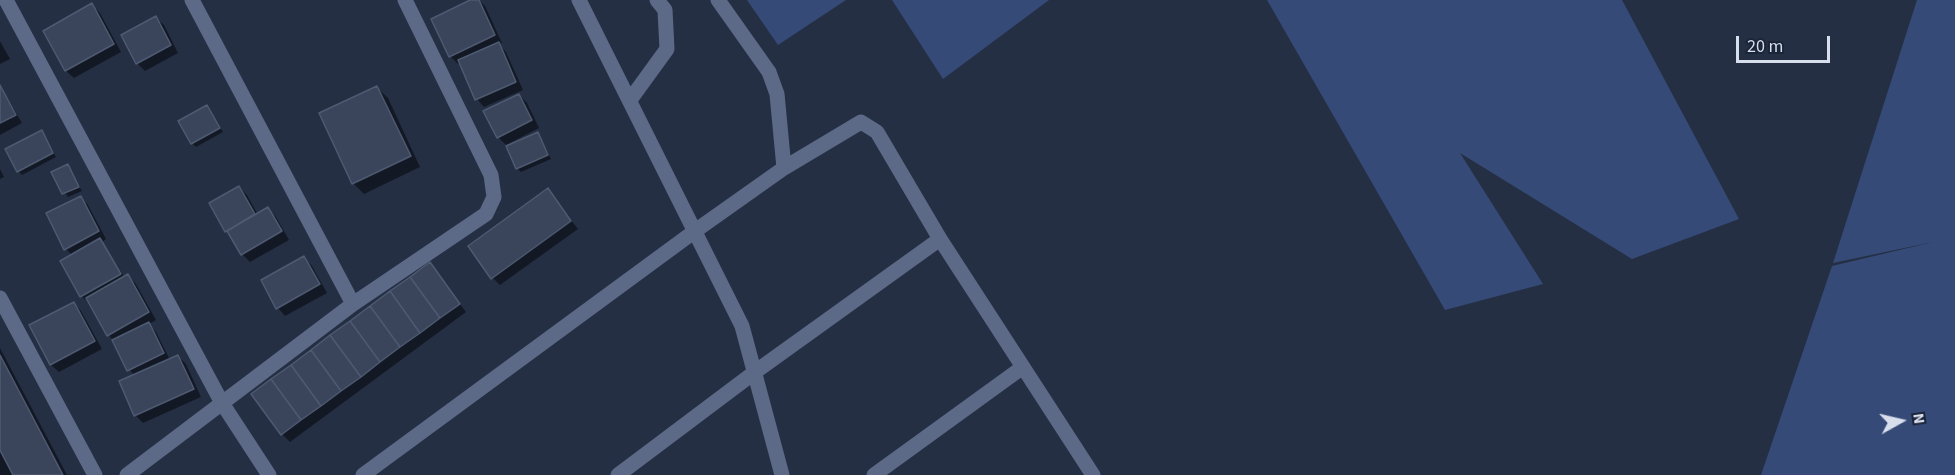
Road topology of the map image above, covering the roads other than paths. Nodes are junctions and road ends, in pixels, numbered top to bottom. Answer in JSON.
{"nodes":[{"id":1,"x":192,"y":0,"type":"edge"},
{"id":2,"x":405,"y":0,"type":"edge"},
{"id":3,"x":579,"y":0,"type":"edge"},
{"id":4,"x":657,"y":0,"type":"edge"},
{"id":5,"x":718,"y":0,"type":"edge"},
{"id":6,"x":12,"y":2,"type":"edge"},
{"id":7,"x":630,"y":100,"type":"junction"},
{"id":8,"x":784,"y":168,"type":"junction"},
{"id":9,"x":695,"y":231,"type":"junction"},
{"id":10,"x":940,"y":239,"type":"junction"},
{"id":11,"x":0,"y":298,"type":"edge"},
{"id":12,"x":353,"y":304,"type":"junction"},
{"id":13,"x":1023,"y":367,"type":"junction"},
{"id":14,"x":755,"y":372,"type":"junction"},
{"id":15,"x":222,"y":403,"type":"junction"},
{"id":16,"x":95,"y":475,"type":"edge"},
{"id":17,"x":127,"y":475,"type":"edge"},
{"id":18,"x":269,"y":475,"type":"edge"},
{"id":19,"x":363,"y":475,"type":"edge"},
{"id":20,"x":618,"y":475,"type":"edge"},
{"id":21,"x":782,"y":475,"type":"edge"},
{"id":22,"x":874,"y":475,"type":"edge"},
{"id":23,"x":1093,"y":475,"type":"edge"}],
"edges":[{"from":1,"to":12,"type":"street"},
{"from":2,"to":12,"type":"street"},
{"from":3,"to":7,"type":"street"},
{"from":4,"to":7,"type":"street"},
{"from":5,"to":8,"type":"street"},
{"from":6,"to":15,"type":"street"},
{"from":7,"to":9,"type":"street"},
{"from":8,"to":9,"type":"street"},
{"from":8,"to":10,"type":"street"},
{"from":9,"to":14,"type":"street"},
{"from":9,"to":19,"type":"street"},
{"from":10,"to":13,"type":"street"},
{"from":10,"to":14,"type":"street"},
{"from":11,"to":16,"type":"street"},
{"from":12,"to":15,"type":"street"},
{"from":13,"to":22,"type":"street"},
{"from":13,"to":23,"type":"street"},
{"from":14,"to":20,"type":"street"},
{"from":14,"to":21,"type":"street"},
{"from":15,"to":17,"type":"street"},
{"from":15,"to":18,"type":"street"}]}
